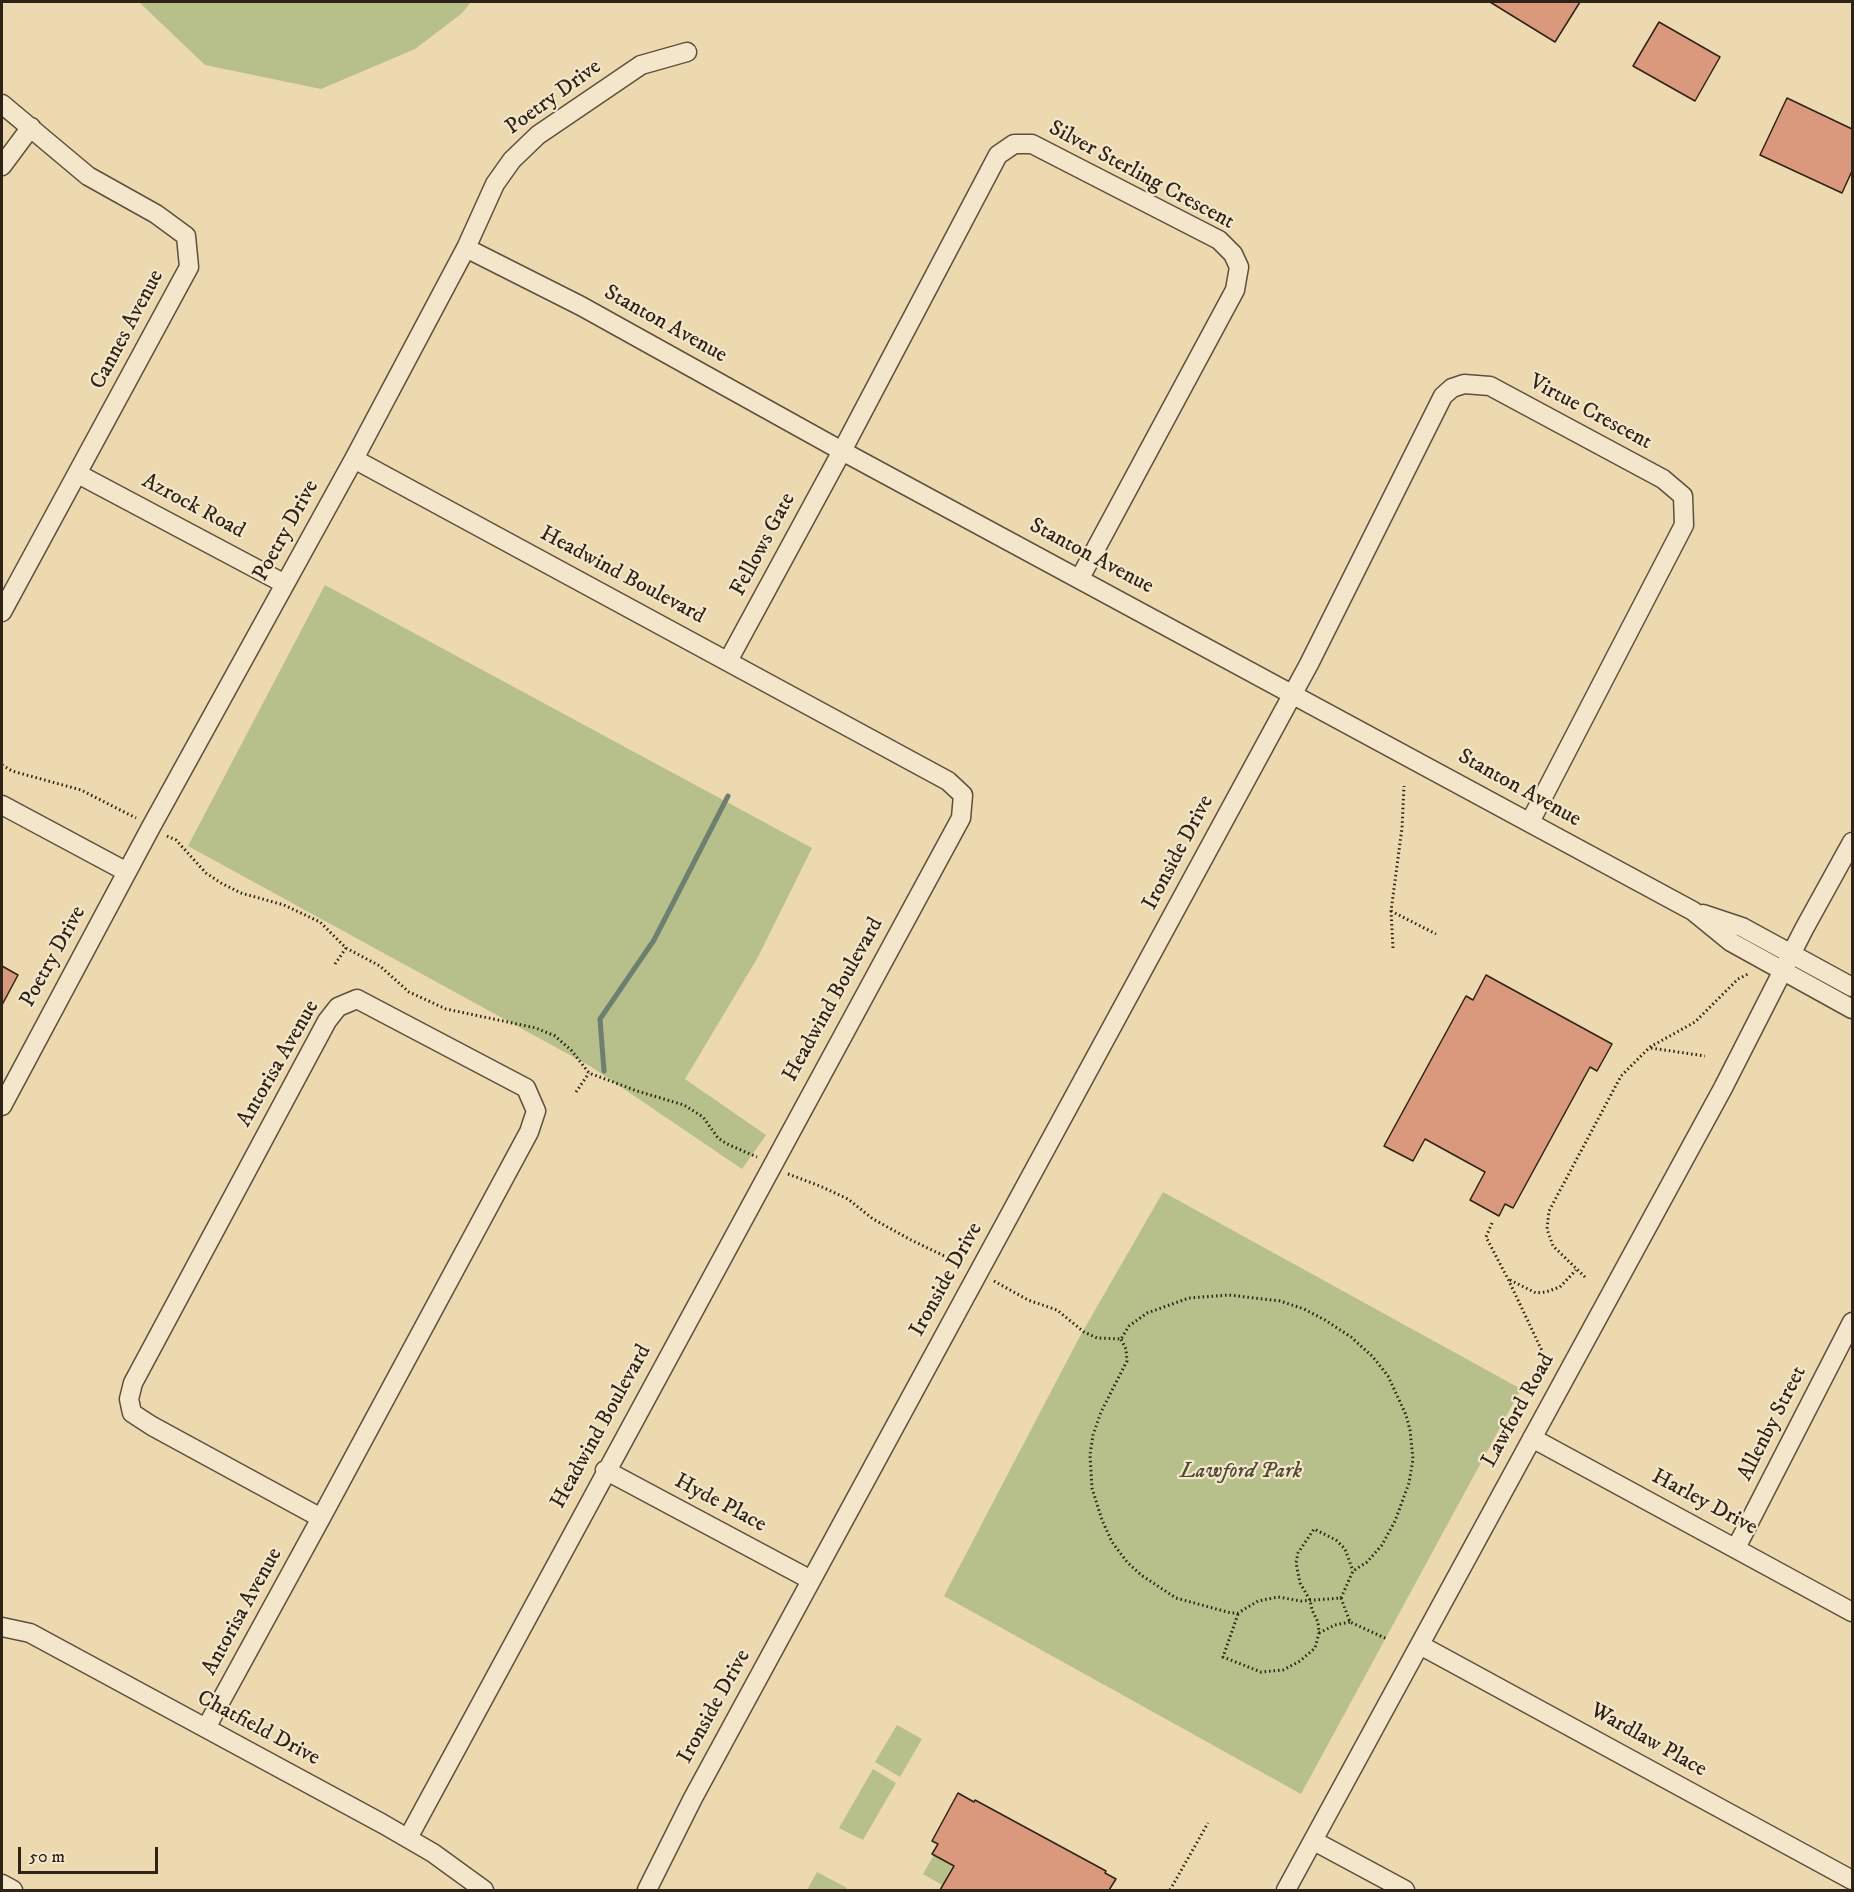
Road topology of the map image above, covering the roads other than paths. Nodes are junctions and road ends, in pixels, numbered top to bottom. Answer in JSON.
{"nodes":[{"id":1,"x":687,"y":52,"type":"dead end"},
{"id":2,"x":2,"y":104,"type":"edge"},
{"id":3,"x":32,"y":128,"type":"junction"},
{"id":4,"x":2,"y":166,"type":"edge"},
{"id":5,"x":466,"y":248,"type":"junction"},
{"id":6,"x":842,"y":451,"type":"junction"},
{"id":7,"x":354,"y":459,"type":"junction"},
{"id":8,"x":78,"y":474,"type":"junction"},
{"id":9,"x":1080,"y":578,"type":"junction"},
{"id":10,"x":285,"y":585,"type":"junction"},
{"id":11,"x":2,"y":612,"type":"edge"},
{"id":12,"x":728,"y":661,"type":"junction"},
{"id":13,"x":1293,"y":693,"type":"junction"},
{"id":14,"x":2,"y":805,"type":"edge"},
{"id":15,"x":1530,"y":822,"type":"junction"},
{"id":16,"x":1852,"y":842,"type":"edge"},
{"id":17,"x":127,"y":872,"type":"junction"},
{"id":18,"x":1693,"y":911,"type":"junction"},
{"id":19,"x":1792,"y":954,"type":"junction"},
{"id":20,"x":1783,"y":971,"type":"junction"},
{"id":21,"x":1852,"y":987,"type":"edge"},
{"id":22,"x":1852,"y":1009,"type":"edge"},
{"id":23,"x":8,"y":1079,"type":"edge"},
{"id":24,"x":2,"y":1106,"type":"edge"},
{"id":25,"x":1852,"y":1322,"type":"edge"},
{"id":26,"x":1532,"y":1438,"type":"junction"},
{"id":27,"x":606,"y":1470,"type":"junction"},
{"id":28,"x":321,"y":1518,"type":"junction"},
{"id":29,"x":1736,"y":1548,"type":"junction"},
{"id":30,"x":811,"y":1580,"type":"junction"},
{"id":31,"x":1852,"y":1612,"type":"edge"},
{"id":32,"x":2,"y":1627,"type":"edge"},
{"id":33,"x":1420,"y":1645,"type":"junction"},
{"id":34,"x":206,"y":1728,"type":"junction"},
{"id":35,"x":408,"y":1838,"type":"junction"},
{"id":36,"x":1314,"y":1841,"type":"junction"},
{"id":37,"x":1852,"y":1880,"type":"edge"},
{"id":38,"x":2,"y":1884,"type":"edge"},
{"id":39,"x":13,"y":1890,"type":"edge"},
{"id":40,"x":484,"y":1890,"type":"edge"},
{"id":41,"x":647,"y":1890,"type":"edge"},
{"id":42,"x":1286,"y":1890,"type":"edge"},
{"id":43,"x":1405,"y":1890,"type":"edge"}],
"edges":[{"from":1,"to":5,"type":"street","name":"Poetry Drive"},
{"from":2,"to":3,"type":"street","name":"Cannes Avenue"},
{"from":3,"to":4,"type":"street"},
{"from":3,"to":8,"type":"street","name":"Cannes Avenue"},
{"from":5,"to":6,"type":"street","name":"Stanton Avenue"},
{"from":5,"to":7,"type":"street","name":"Poetry Drive"},
{"from":6,"to":9,"type":"street","name":"Stanton Avenue"},
{"from":6,"to":9,"type":"street","name":"Silver Sterling Crescent"},
{"from":6,"to":12,"type":"street","name":"Fellows Gate"},
{"from":7,"to":10,"type":"street","name":"Poetry Drive"},
{"from":7,"to":12,"type":"street","name":"Headwind Boulevard"},
{"from":8,"to":10,"type":"street","name":"Azrock Road"},
{"from":8,"to":11,"type":"street","name":"Cannes Avenue"},
{"from":9,"to":13,"type":"street","name":"Stanton Avenue"},
{"from":10,"to":17,"type":"street","name":"Poetry Drive"},
{"from":12,"to":27,"type":"street","name":"Headwind Boulevard"},
{"from":13,"to":15,"type":"street","name":"Stanton Avenue"},
{"from":13,"to":15,"type":"street","name":"Virtue Crescent"},
{"from":13,"to":30,"type":"street","name":"Ironside Drive"},
{"from":14,"to":17,"type":"street"},
{"from":15,"to":18,"type":"street","name":"Stanton Avenue"},
{"from":16,"to":19,"type":"street","name":"Lawford Road"},
{"from":17,"to":23,"type":"street","name":"Poetry Drive"},
{"from":18,"to":19,"type":"street","name":"Stanton Avenue"},
{"from":18,"to":20,"type":"street","name":"Stanton Avenue"},
{"from":19,"to":20,"type":"street","name":"Lawford Road"},
{"from":19,"to":21,"type":"street","name":"Stanton Avenue"},
{"from":20,"to":22,"type":"street","name":"Stanton Avenue"},
{"from":20,"to":26,"type":"street","name":"Lawford Road"},
{"from":23,"to":24,"type":"street","name":"Poetry Drive"},
{"from":25,"to":29,"type":"street","name":"Allenby Street"},
{"from":26,"to":29,"type":"street","name":"Harley Drive"},
{"from":26,"to":33,"type":"street","name":"Lawford Road"},
{"from":27,"to":30,"type":"street","name":"Hyde Place"},
{"from":27,"to":35,"type":"street","name":"Headwind Boulevard"},
{"from":28,"to":28,"type":"street","name":"Antorisa Avenue"},
{"from":28,"to":34,"type":"street","name":"Antorisa Avenue"},
{"from":29,"to":31,"type":"street","name":"Harley Drive"},
{"from":30,"to":41,"type":"street","name":"Ironside Drive"},
{"from":32,"to":34,"type":"street","name":"Chatfield Drive"},
{"from":33,"to":36,"type":"street","name":"Lawford Road"},
{"from":33,"to":37,"type":"street","name":"Wardlaw Place"},
{"from":34,"to":35,"type":"street","name":"Chatfield Drive"},
{"from":35,"to":40,"type":"street","name":"Chatfield Drive"},
{"from":36,"to":42,"type":"street","name":"Lawford Road"},
{"from":36,"to":43,"type":"street"},
{"from":38,"to":39,"type":"street"}]}
